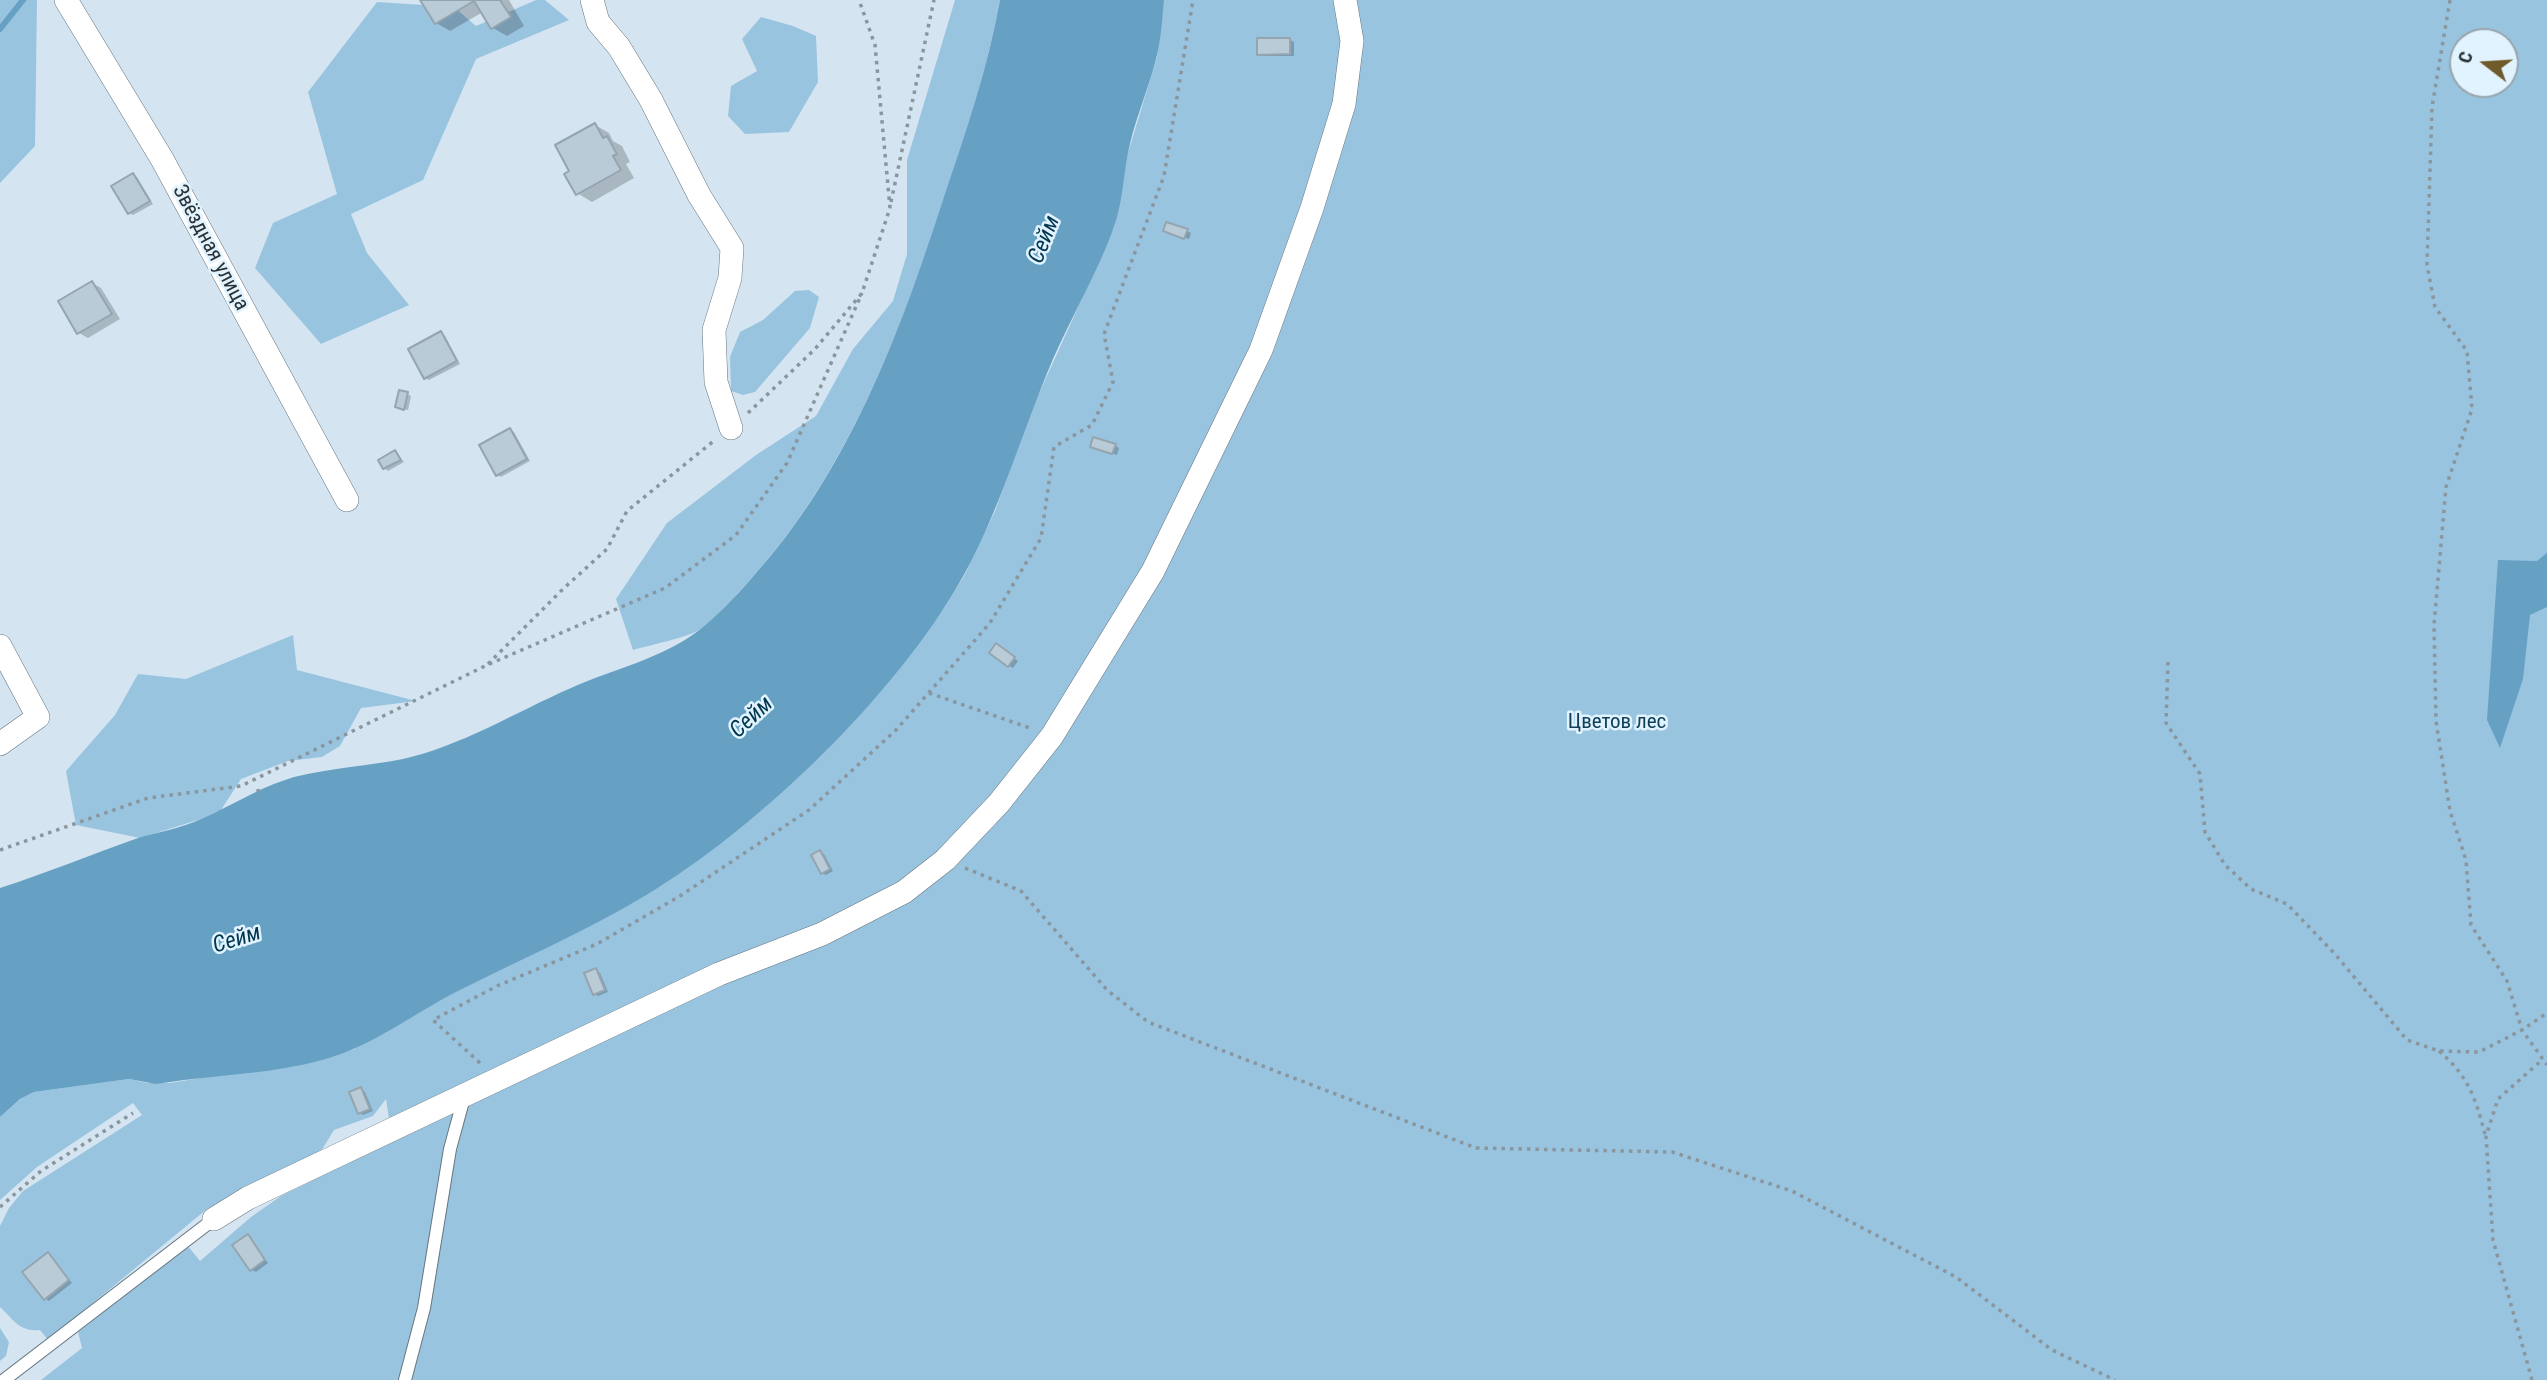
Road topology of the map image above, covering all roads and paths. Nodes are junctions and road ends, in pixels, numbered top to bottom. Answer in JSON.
{"nodes":[{"id":1,"x":66,"y":0,"type":"edge"},
{"id":2,"x":592,"y":0,"type":"edge"},
{"id":3,"x":859,"y":0,"type":"edge"},
{"id":4,"x":934,"y":0,"type":"edge"},
{"id":5,"x":1194,"y":0,"type":"edge"},
{"id":6,"x":1345,"y":0,"type":"edge"},
{"id":7,"x":2450,"y":0,"type":"edge"},
{"id":8,"x":890,"y":208,"type":"junction"},
{"id":9,"x":862,"y":293,"type":"junction"},
{"id":10,"x":731,"y":428,"type":"junction"},
{"id":11,"x":346,"y":500,"type":"dead end"},
{"id":12,"x":0,"y":646,"type":"edge"},
{"id":13,"x":2168,"y":662,"type":"dead end"},
{"id":14,"x":486,"y":665,"type":"junction"},
{"id":15,"x":929,"y":693,"type":"junction"},
{"id":16,"x":1052,"y":736,"type":"junction"},
{"id":17,"x":0,"y":744,"type":"edge"},
{"id":18,"x":258,"y":789,"type":"dead end"},
{"id":19,"x":259,"y":799,"type":"dead end"},
{"id":20,"x":0,"y":850,"type":"edge"},
{"id":21,"x":945,"y":860,"type":"junction"},
{"id":22,"x":2547,"y":1013,"type":"edge"},
{"id":23,"x":2522,"y":1030,"type":"junction"},
{"id":24,"x":2440,"y":1051,"type":"junction"},
{"id":25,"x":2542,"y":1060,"type":"junction"},
{"id":26,"x":2547,"y":1065,"type":"edge"},
{"id":27,"x":498,"y":1078,"type":"junction"},
{"id":28,"x":466,"y":1093,"type":"junction"},
{"id":29,"x":133,"y":1113,"type":"dead end"},
{"id":30,"x":2486,"y":1136,"type":"junction"},
{"id":31,"x":0,"y":1207,"type":"edge"},
{"id":32,"x":214,"y":1219,"type":"joint"},
{"id":33,"x":4,"y":1380,"type":"edge"},
{"id":34,"x":405,"y":1380,"type":"edge"},
{"id":35,"x":2115,"y":1380,"type":"edge"},
{"id":36,"x":2532,"y":1380,"type":"edge"}],
"edges":[{"from":1,"to":11,"type":"street","name":"Звёздная улица"},
{"from":2,"to":10,"type":"street"},
{"from":3,"to":8,"type":"path"},
{"from":4,"to":8,"type":"path"},
{"from":5,"to":15,"type":"path"},
{"from":6,"to":16,"type":"street"},
{"from":7,"to":23,"type":"path"},
{"from":8,"to":9,"type":"path"},
{"from":9,"to":10,"type":"path"},
{"from":9,"to":14,"type":"path"},
{"from":10,"to":14,"type":"path"},
{"from":12,"to":17,"type":"street"},
{"from":13,"to":24,"type":"path"},
{"from":14,"to":20,"type":"path"},
{"from":15,"to":16,"type":"path"},
{"from":15,"to":27,"type":"path"},
{"from":16,"to":21,"type":"street"},
{"from":18,"to":19,"type":"path"},
{"from":21,"to":27,"type":"street"},
{"from":21,"to":35,"type":"path"},
{"from":22,"to":23,"type":"path"},
{"from":23,"to":24,"type":"path"},
{"from":23,"to":25,"type":"path"},
{"from":24,"to":30,"type":"path"},
{"from":25,"to":26,"type":"path"},
{"from":25,"to":30,"type":"path"},
{"from":27,"to":28,"type":"street"},
{"from":28,"to":32,"type":"street"},
{"from":28,"to":34,"type":"lane"},
{"from":29,"to":31,"type":"path"},
{"from":30,"to":36,"type":"path"},
{"from":32,"to":33,"type":"lane"}]}
